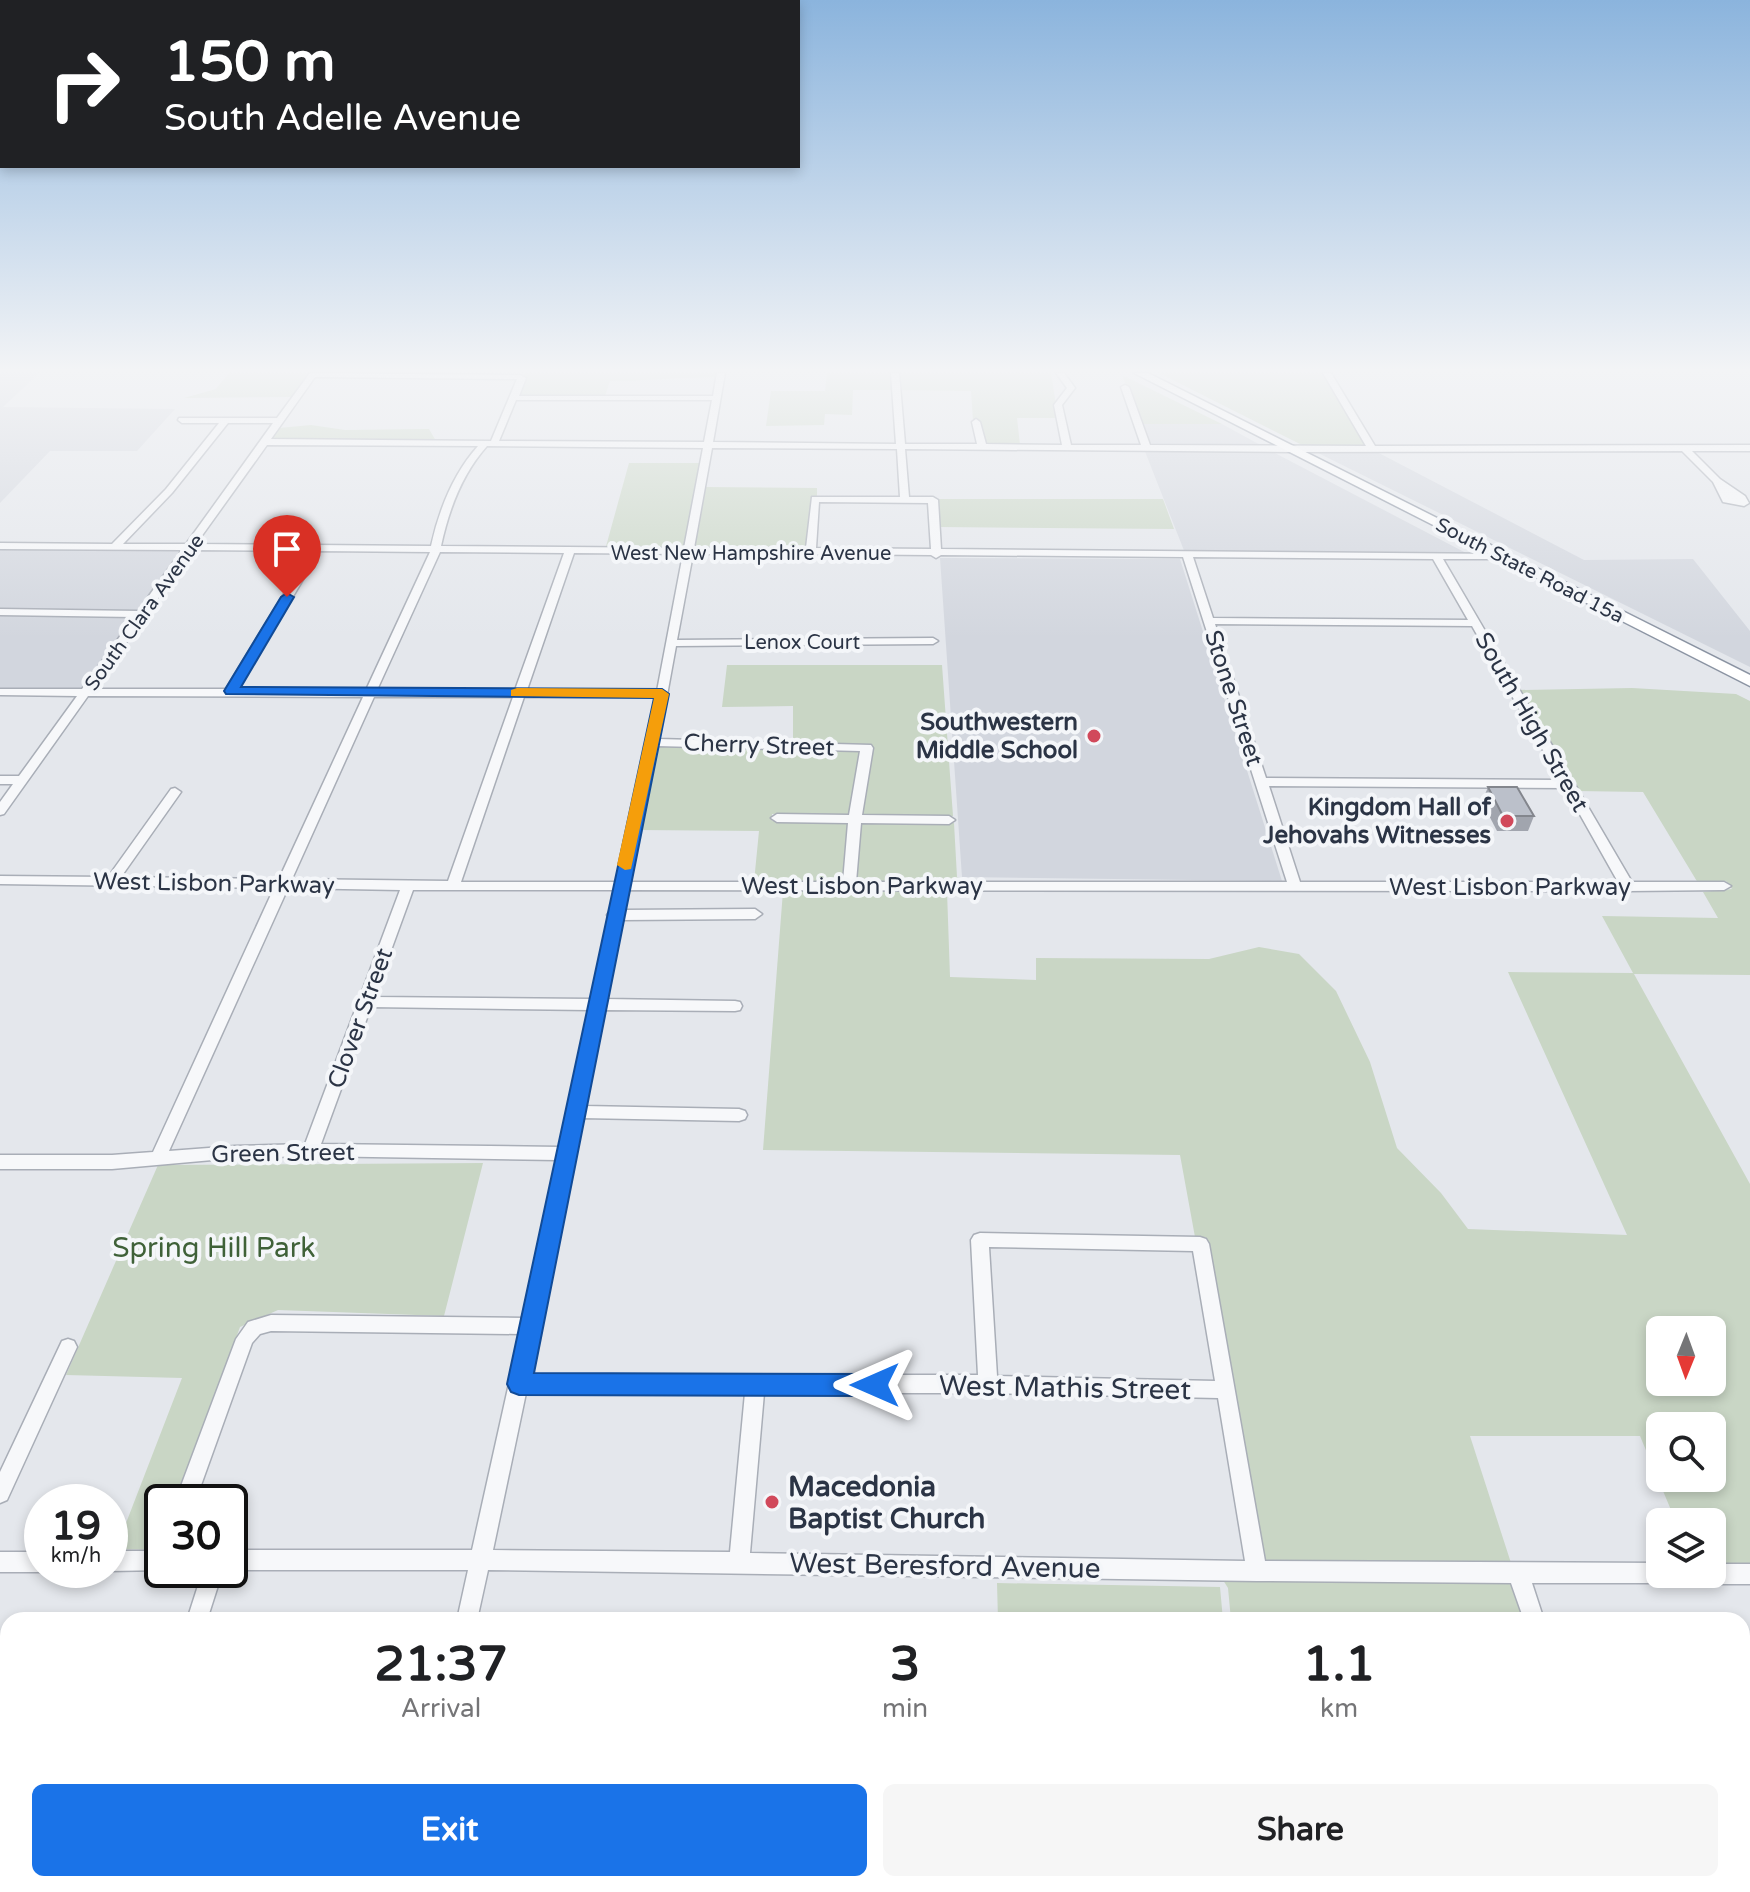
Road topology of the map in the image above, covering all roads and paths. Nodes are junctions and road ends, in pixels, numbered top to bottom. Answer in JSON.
{"nodes":[{"id":1,"x":193,"y":461,"type":"edge"},
{"id":2,"x":252,"y":461,"type":"edge"},
{"id":3,"x":471,"y":461,"type":"edge"},
{"id":4,"x":704,"y":461,"type":"edge"},
{"id":5,"x":901,"y":461,"type":"edge"},
{"id":6,"x":1314,"y":461,"type":"edge"},
{"id":7,"x":1697,"y":461,"type":"edge"},
{"id":8,"x":1717,"y":481,"type":"dead end"},
{"id":9,"x":905,"y":500,"type":"junction"},
{"id":10,"x":0,"y":546,"type":"edge"},
{"id":11,"x":113,"y":548,"type":"junction"},
{"id":12,"x":190,"y":548,"type":"junction"},
{"id":13,"x":316,"y":549,"type":"junction"},
{"id":14,"x":435,"y":551,"type":"junction"},
{"id":15,"x":569,"y":552,"type":"junction"},
{"id":16,"x":690,"y":553,"type":"junction"},
{"id":17,"x":811,"y":554,"type":"junction"},
{"id":18,"x":936,"y":555,"type":"junction"},
{"id":19,"x":1188,"y":556,"type":"junction"},
{"id":20,"x":1437,"y":556,"type":"junction"},
{"id":21,"x":1503,"y":556,"type":"junction"},
{"id":22,"x":0,"y":612,"type":"edge"},
{"id":23,"x":142,"y":614,"type":"junction"},
{"id":24,"x":1210,"y":621,"type":"junction"},
{"id":25,"x":1475,"y":623,"type":"junction"},
{"id":26,"x":933,"y":641,"type":"dead end"},
{"id":27,"x":672,"y":643,"type":"junction"},
{"id":28,"x":1750,"y":681,"type":"edge"},
{"id":29,"x":231,"y":691,"type":"junction"},
{"id":30,"x":0,"y":692,"type":"edge"},
{"id":31,"x":86,"y":692,"type":"junction"},
{"id":32,"x":371,"y":692,"type":"junction"},
{"id":33,"x":521,"y":693,"type":"junction"},
{"id":34,"x":662,"y":694,"type":"junction"},
{"id":35,"x":652,"y":742,"type":"junction"},
{"id":36,"x":0,"y":780,"type":"edge"},
{"id":37,"x":22,"y":780,"type":"junction"},
{"id":38,"x":1261,"y":782,"type":"junction"},
{"id":39,"x":1567,"y":784,"type":"junction"},
{"id":40,"x":175,"y":792,"type":"dead end"},
{"id":41,"x":0,"y":811,"type":"edge"},
{"id":42,"x":777,"y":818,"type":"dead end"},
{"id":43,"x":855,"y":818,"type":"junction"},
{"id":44,"x":949,"y":820,"type":"dead end"},
{"id":45,"x":0,"y":880,"type":"edge"},
{"id":46,"x":111,"y":882,"type":"junction"},
{"id":47,"x":282,"y":884,"type":"junction"},
{"id":48,"x":408,"y":885,"type":"junction"},
{"id":49,"x":453,"y":886,"type":"junction"},
{"id":50,"x":621,"y":886,"type":"junction"},
{"id":51,"x":1295,"y":886,"type":"junction"},
{"id":52,"x":1724,"y":886,"type":"dead end"},
{"id":53,"x":849,"y":887,"type":"junction"},
{"id":54,"x":1628,"y":887,"type":"junction"},
{"id":55,"x":755,"y":914,"type":"dead end"},
{"id":56,"x":614,"y":915,"type":"junction"},
{"id":57,"x":367,"y":1002,"type":"junction"},
{"id":58,"x":596,"y":1004,"type":"junction"},
{"id":59,"x":735,"y":1006,"type":"dead end"},
{"id":60,"x":574,"y":1112,"type":"junction"},
{"id":61,"x":739,"y":1115,"type":"dead end"},
{"id":62,"x":311,"y":1150,"type":"junction"},
{"id":63,"x":566,"y":1154,"type":"junction"},
{"id":64,"x":158,"y":1158,"type":"junction"},
{"id":65,"x":0,"y":1162,"type":"edge"},
{"id":66,"x":531,"y":1326,"type":"junction"},
{"id":67,"x":68,"y":1347,"type":"dead end"},
{"id":68,"x":519,"y":1384,"type":"junction"},
{"id":69,"x":988,"y":1384,"type":"junction"},
{"id":70,"x":755,"y":1385,"type":"junction"},
{"id":71,"x":1227,"y":1390,"type":"junction"},
{"id":72,"x":192,"y":1484,"type":"edge"},
{"id":73,"x":0,"y":1493,"type":"edge"},
{"id":74,"x":248,"y":1560,"type":"edge"},
{"id":75,"x":481,"y":1561,"type":"junction"},
{"id":76,"x":0,"y":1562,"type":"edge"},
{"id":77,"x":24,"y":1562,"type":"edge"},
{"id":78,"x":739,"y":1562,"type":"junction"},
{"id":79,"x":1257,"y":1571,"type":"junction"},
{"id":80,"x":1518,"y":1573,"type":"junction"},
{"id":81,"x":1646,"y":1573,"type":"edge"},
{"id":82,"x":1726,"y":1574,"type":"edge"},
{"id":83,"x":1750,"y":1574,"type":"edge"},
{"id":84,"x":207,"y":1588,"type":"edge"},
{"id":85,"x":200,"y":1612,"type":"edge"},
{"id":86,"x":469,"y":1612,"type":"edge"},
{"id":87,"x":1531,"y":1612,"type":"edge"}],
"edges":[{"from":1,"to":11,"type":"street"},
{"from":2,"to":12,"type":"street","name":"South Clara Avenue"},
{"from":3,"to":14,"type":"street"},
{"from":4,"to":16,"type":"street"},
{"from":5,"to":9,"type":"street"},
{"from":6,"to":21,"type":"highway","name":"South State Road 15a"},
{"from":7,"to":8,"type":"street"},
{"from":9,"to":17,"type":"street"},
{"from":9,"to":18,"type":"street"},
{"from":10,"to":11,"type":"street","name":"West New Hampshire Avenue"},
{"from":11,"to":12,"type":"street","name":"West New Hampshire Avenue"},
{"from":12,"to":13,"type":"street","name":"West New Hampshire Avenue"},
{"from":12,"to":23,"type":"street","name":"South Clara Avenue"},
{"from":13,"to":14,"type":"street","name":"West New Hampshire Avenue"},
{"from":13,"to":29,"type":"street"},
{"from":14,"to":15,"type":"street","name":"West New Hampshire Avenue"},
{"from":14,"to":32,"type":"street"},
{"from":15,"to":16,"type":"street","name":"West New Hampshire Avenue"},
{"from":15,"to":33,"type":"street"},
{"from":16,"to":17,"type":"street","name":"West New Hampshire Avenue"},
{"from":16,"to":27,"type":"street"},
{"from":17,"to":18,"type":"street","name":"West New Hampshire Avenue"},
{"from":18,"to":19,"type":"street","name":"West New Hampshire Avenue"},
{"from":19,"to":20,"type":"street","name":"West New Hampshire Avenue"},
{"from":19,"to":24,"type":"street","name":"Stone Street"},
{"from":20,"to":21,"type":"street","name":"West New Hampshire Avenue"},
{"from":20,"to":25,"type":"street","name":"South High Street"},
{"from":21,"to":28,"type":"highway","name":"South State Road 15a"},
{"from":22,"to":23,"type":"street"},
{"from":23,"to":31,"type":"street","name":"South Clara Avenue"},
{"from":24,"to":25,"type":"street"},
{"from":24,"to":38,"type":"street","name":"Stone Street"},
{"from":25,"to":39,"type":"street","name":"South High Street"},
{"from":26,"to":27,"type":"street","name":"Lenox Court"},
{"from":27,"to":34,"type":"street"},
{"from":29,"to":31,"type":"street"},
{"from":29,"to":32,"type":"street"},
{"from":30,"to":31,"type":"street"},
{"from":31,"to":37,"type":"street","name":"South Clara Avenue"},
{"from":32,"to":33,"type":"street"},
{"from":32,"to":47,"type":"street"},
{"from":33,"to":34,"type":"street"},
{"from":33,"to":49,"type":"street"},
{"from":34,"to":35,"type":"street"},
{"from":35,"to":43,"type":"street","name":"Cherry Street"},
{"from":35,"to":50,"type":"street"},
{"from":36,"to":37,"type":"street"},
{"from":37,"to":41,"type":"street","name":"South Clara Avenue"},
{"from":38,"to":39,"type":"street"},
{"from":38,"to":51,"type":"street","name":"Stone Street"},
{"from":39,"to":54,"type":"street","name":"South High Street"},
{"from":40,"to":46,"type":"street"},
{"from":42,"to":43,"type":"street"},
{"from":43,"to":44,"type":"street"},
{"from":43,"to":53,"type":"street"},
{"from":45,"to":46,"type":"street","name":"West Lisbon Parkway"},
{"from":46,"to":47,"type":"street","name":"West Lisbon Parkway"},
{"from":47,"to":48,"type":"street","name":"West Lisbon Parkway"},
{"from":47,"to":64,"type":"street"},
{"from":48,"to":49,"type":"street","name":"West Lisbon Parkway"},
{"from":48,"to":57,"type":"street","name":"Clover Street"},
{"from":49,"to":50,"type":"street","name":"West Lisbon Parkway"},
{"from":50,"to":53,"type":"street","name":"West Lisbon Parkway"},
{"from":50,"to":56,"type":"street"},
{"from":51,"to":53,"type":"street","name":"West Lisbon Parkway"},
{"from":51,"to":54,"type":"street","name":"West Lisbon Parkway"},
{"from":52,"to":54,"type":"street","name":"West Lisbon Parkway"},
{"from":55,"to":56,"type":"street"},
{"from":56,"to":58,"type":"street"},
{"from":57,"to":58,"type":"street"},
{"from":57,"to":62,"type":"street","name":"Clover Street"},
{"from":58,"to":59,"type":"street"},
{"from":58,"to":60,"type":"street"},
{"from":60,"to":61,"type":"street"},
{"from":60,"to":63,"type":"street"},
{"from":62,"to":63,"type":"street","name":"Green Street"},
{"from":62,"to":64,"type":"street","name":"Green Street"},
{"from":63,"to":66,"type":"street"},
{"from":64,"to":65,"type":"street","name":"Green Street"},
{"from":66,"to":68,"type":"street"},
{"from":66,"to":72,"type":"street"},
{"from":67,"to":73,"type":"street"},
{"from":68,"to":70,"type":"street","name":"West Mathis Street"},
{"from":68,"to":75,"type":"street"},
{"from":69,"to":70,"type":"street","name":"West Mathis Street"},
{"from":69,"to":71,"type":"street","name":"West Mathis Street"},
{"from":69,"to":71,"type":"street"},
{"from":70,"to":78,"type":"street"},
{"from":71,"to":79,"type":"street"},
{"from":74,"to":75,"type":"street","name":"West Beresford Avenue"},
{"from":75,"to":78,"type":"street","name":"West Beresford Avenue"},
{"from":75,"to":86,"type":"street"},
{"from":76,"to":77,"type":"street"},
{"from":78,"to":79,"type":"street","name":"West Beresford Avenue"},
{"from":79,"to":80,"type":"street","name":"West Beresford Avenue"},
{"from":80,"to":81,"type":"street","name":"West Beresford Avenue"},
{"from":80,"to":87,"type":"street"},
{"from":82,"to":83,"type":"street"},
{"from":84,"to":85,"type":"street"}]}
